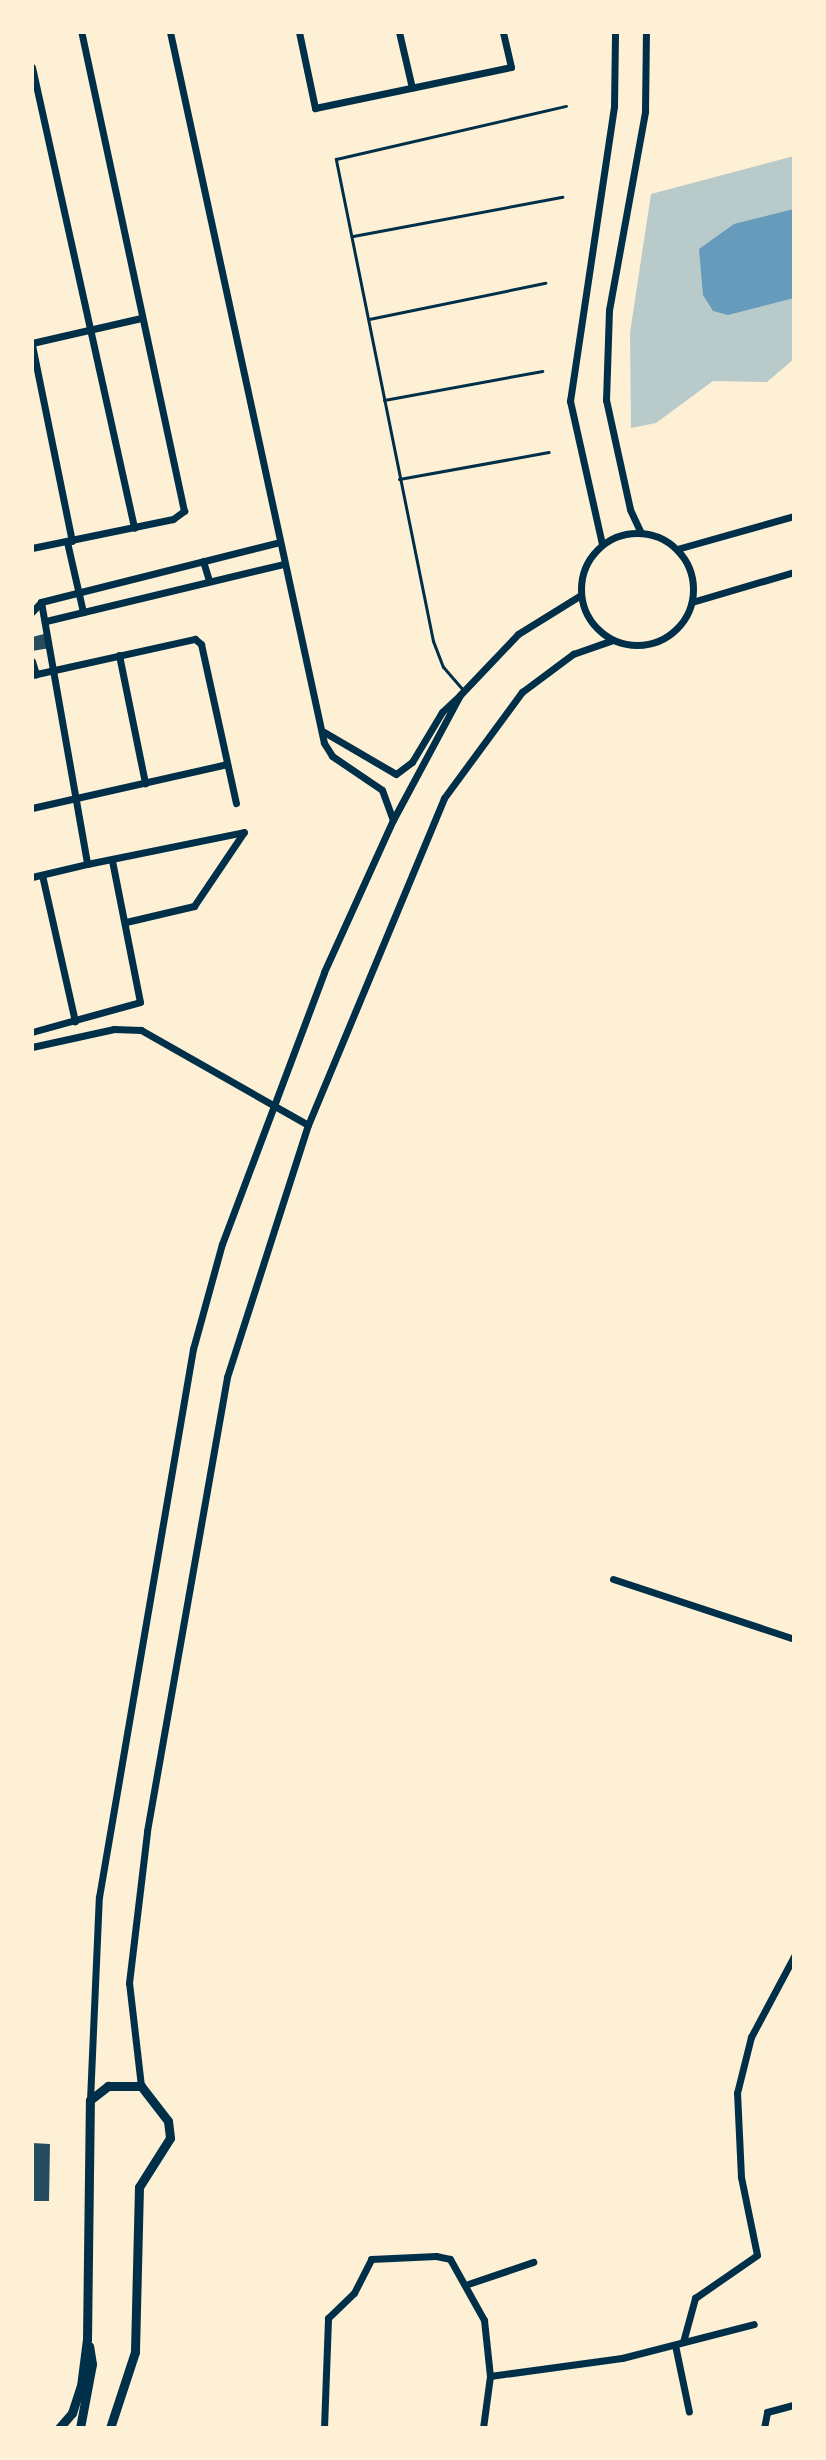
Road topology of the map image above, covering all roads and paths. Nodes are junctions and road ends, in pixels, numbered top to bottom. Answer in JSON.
{"nodes":[{"id":1,"x":81,"y":32,"type":"edge"},
{"id":2,"x":170,"y":32,"type":"edge"},
{"id":3,"x":299,"y":32,"type":"edge"},
{"id":4,"x":399,"y":32,"type":"edge"},
{"id":5,"x":503,"y":32,"type":"edge"},
{"id":6,"x":615,"y":32,"type":"edge"},
{"id":7,"x":646,"y":32,"type":"edge"},
{"id":8,"x":32,"y":67,"type":"edge"},
{"id":9,"x":412,"y":88,"type":"junction"},
{"id":10,"x":566,"y":106,"type":"dead end"},
{"id":11,"x":562,"y":197,"type":"dead end"},
{"id":12,"x":353,"y":236,"type":"junction"},
{"id":13,"x":545,"y":283,"type":"dead end"},
{"id":14,"x":141,"y":318,"type":"junction"},
{"id":15,"x":369,"y":319,"type":"junction"},
{"id":16,"x":89,"y":331,"type":"junction"},
{"id":17,"x":32,"y":344,"type":"edge"},
{"id":18,"x":542,"y":371,"type":"dead end"},
{"id":19,"x":384,"y":400,"type":"junction"},
{"id":20,"x":549,"y":452,"type":"dead end"},
{"id":21,"x":399,"y":479,"type":"junction"},
{"id":22,"x":794,"y":516,"type":"edge"},
{"id":23,"x":134,"y":528,"type":"junction"},
{"id":24,"x":641,"y":533,"type":"junction"},
{"id":25,"x":70,"y":541,"type":"junction"},
{"id":26,"x":280,"y":542,"type":"junction"},
{"id":27,"x":602,"y":544,"type":"junction"},
{"id":28,"x":32,"y":548,"type":"edge"},
{"id":29,"x":677,"y":549,"type":"junction"},
{"id":30,"x":203,"y":561,"type":"junction"},
{"id":31,"x":284,"y":564,"type":"junction"},
{"id":32,"x":794,"y":572,"type":"edge"},
{"id":33,"x":149,"y":575,"type":"junction"},
{"id":34,"x":209,"y":581,"type":"junction"},
{"id":35,"x":79,"y":593,"type":"junction"},
{"id":36,"x":155,"y":594,"type":"junction"},
{"id":37,"x":581,"y":595,"type":"junction"},
{"id":38,"x":41,"y":602,"type":"junction"},
{"id":39,"x":692,"y":602,"type":"junction"},
{"id":40,"x":32,"y":612,"type":"edge"},
{"id":41,"x":83,"y":612,"type":"junction"},
{"id":42,"x":46,"y":621,"type":"junction"},
{"id":43,"x":613,"y":640,"type":"junction"},
{"id":44,"x":119,"y":655,"type":"junction"},
{"id":45,"x":32,"y":661,"type":"edge"},
{"id":46,"x":55,"y":670,"type":"junction"},
{"id":47,"x":34,"y":674,"type":"edge"},
{"id":48,"x":462,"y":693,"type":"junction"},
{"id":49,"x":324,"y":732,"type":"junction"},
{"id":50,"x":227,"y":764,"type":"junction"},
{"id":51,"x":145,"y":783,"type":"junction"},
{"id":52,"x":72,"y":799,"type":"junction"},
{"id":53,"x":236,"y":803,"type":"dead end"},
{"id":54,"x":32,"y":808,"type":"edge"},
{"id":55,"x":393,"y":820,"type":"junction"},
{"id":56,"x":112,"y":860,"type":"junction"},
{"id":57,"x":87,"y":864,"type":"junction"},
{"id":58,"x":42,"y":875,"type":"junction"},
{"id":59,"x":32,"y":877,"type":"edge"},
{"id":60,"x":126,"y":922,"type":"junction"},
{"id":61,"x":75,"y":1021,"type":"junction"},
{"id":62,"x":32,"y":1032,"type":"edge"},
{"id":63,"x":32,"y":1047,"type":"edge"},
{"id":64,"x":274,"y":1108,"type":"junction"},
{"id":65,"x":308,"y":1125,"type":"junction"},
{"id":66,"x":613,"y":1579,"type":"dead end"},
{"id":67,"x":794,"y":1639,"type":"edge"},
{"id":68,"x":794,"y":1956,"type":"edge"},
{"id":69,"x":141,"y":2086,"type":"junction"},
{"id":70,"x":90,"y":2100,"type":"junction"},
{"id":71,"x":533,"y":2262,"type":"dead end"},
{"id":72,"x":468,"y":2284,"type":"junction"},
{"id":73,"x":754,"y":2324,"type":"dead end"},
{"id":74,"x":87,"y":2339,"type":"junction"},
{"id":75,"x":679,"y":2344,"type":"junction"},
{"id":76,"x":490,"y":2376,"type":"junction"},
{"id":77,"x":794,"y":2405,"type":"edge"},
{"id":78,"x":689,"y":2412,"type":"dead end"},
{"id":79,"x":59,"y":2428,"type":"edge"},
{"id":80,"x":80,"y":2428,"type":"edge"},
{"id":81,"x":110,"y":2428,"type":"edge"},
{"id":82,"x":324,"y":2428,"type":"edge"},
{"id":83,"x":483,"y":2428,"type":"edge"},
{"id":84,"x":764,"y":2428,"type":"edge"}],
"edges":[{"from":1,"to":14,"type":"street"},
{"from":2,"to":26,"type":"street"},
{"from":3,"to":9,"type":"street"},
{"from":4,"to":9,"type":"street"},
{"from":5,"to":9,"type":"street"},
{"from":6,"to":27,"type":"street"},
{"from":7,"to":24,"type":"street"},
{"from":8,"to":16,"type":"street"},
{"from":10,"to":12,"type":"lane"},
{"from":11,"to":12,"type":"lane"},
{"from":12,"to":15,"type":"lane"},
{"from":13,"to":15,"type":"lane"},
{"from":14,"to":16,"type":"street"},
{"from":14,"to":23,"type":"street"},
{"from":15,"to":19,"type":"lane"},
{"from":16,"to":17,"type":"street"},
{"from":16,"to":23,"type":"street"},
{"from":17,"to":25,"type":"street"},
{"from":18,"to":19,"type":"lane"},
{"from":19,"to":21,"type":"lane"},
{"from":20,"to":21,"type":"lane"},
{"from":21,"to":48,"type":"lane"},
{"from":22,"to":29,"type":"street"},
{"from":23,"to":25,"type":"street"},
{"from":24,"to":27,"type":"street"},
{"from":24,"to":29,"type":"street"},
{"from":25,"to":28,"type":"street"},
{"from":25,"to":35,"type":"street"},
{"from":26,"to":30,"type":"street"},
{"from":26,"to":31,"type":"street"},
{"from":27,"to":37,"type":"street"},
{"from":29,"to":39,"type":"street"},
{"from":30,"to":33,"type":"street"},
{"from":30,"to":34,"type":"street"},
{"from":31,"to":34,"type":"street"},
{"from":31,"to":49,"type":"street"},
{"from":32,"to":39,"type":"street"},
{"from":33,"to":35,"type":"street"},
{"from":33,"to":36,"type":"street"},
{"from":34,"to":36,"type":"street"},
{"from":35,"to":38,"type":"street"},
{"from":35,"to":41,"type":"street"},
{"from":36,"to":41,"type":"street"},
{"from":37,"to":43,"type":"street"},
{"from":37,"to":48,"type":"street"},
{"from":38,"to":40,"type":"street"},
{"from":38,"to":42,"type":"street"},
{"from":39,"to":43,"type":"street"},
{"from":41,"to":42,"type":"street"},
{"from":42,"to":46,"type":"street"},
{"from":43,"to":65,"type":"street"},
{"from":44,"to":46,"type":"street"},
{"from":44,"to":50,"type":"street"},
{"from":44,"to":51,"type":"street"},
{"from":45,"to":47,"type":"street"},
{"from":46,"to":47,"type":"street"},
{"from":46,"to":52,"type":"street"},
{"from":48,"to":49,"type":"street"},
{"from":48,"to":55,"type":"street"},
{"from":49,"to":55,"type":"street"},
{"from":50,"to":51,"type":"street"},
{"from":50,"to":53,"type":"street"},
{"from":51,"to":52,"type":"street"},
{"from":52,"to":54,"type":"street"},
{"from":52,"to":57,"type":"street"},
{"from":55,"to":64,"type":"street"},
{"from":56,"to":57,"type":"street"},
{"from":56,"to":60,"type":"street"},
{"from":56,"to":60,"type":"street"},
{"from":57,"to":58,"type":"street"},
{"from":58,"to":59,"type":"street"},
{"from":58,"to":61,"type":"street"},
{"from":60,"to":61,"type":"street"},
{"from":61,"to":62,"type":"street"},
{"from":63,"to":64,"type":"street"},
{"from":64,"to":65,"type":"street"},
{"from":64,"to":70,"type":"street"},
{"from":65,"to":69,"type":"street"},
{"from":66,"to":67,"type":"street"},
{"from":68,"to":75,"type":"street"},
{"from":69,"to":70,"type":"street"},
{"from":69,"to":81,"type":"street"},
{"from":70,"to":74,"type":"street"},
{"from":71,"to":72,"type":"street"},
{"from":72,"to":76,"type":"street"},
{"from":72,"to":82,"type":"street"},
{"from":73,"to":75,"type":"street"},
{"from":74,"to":79,"type":"street"},
{"from":74,"to":80,"type":"street"},
{"from":75,"to":76,"type":"street"},
{"from":75,"to":78,"type":"street"},
{"from":76,"to":83,"type":"street"},
{"from":77,"to":84,"type":"street"}]}
